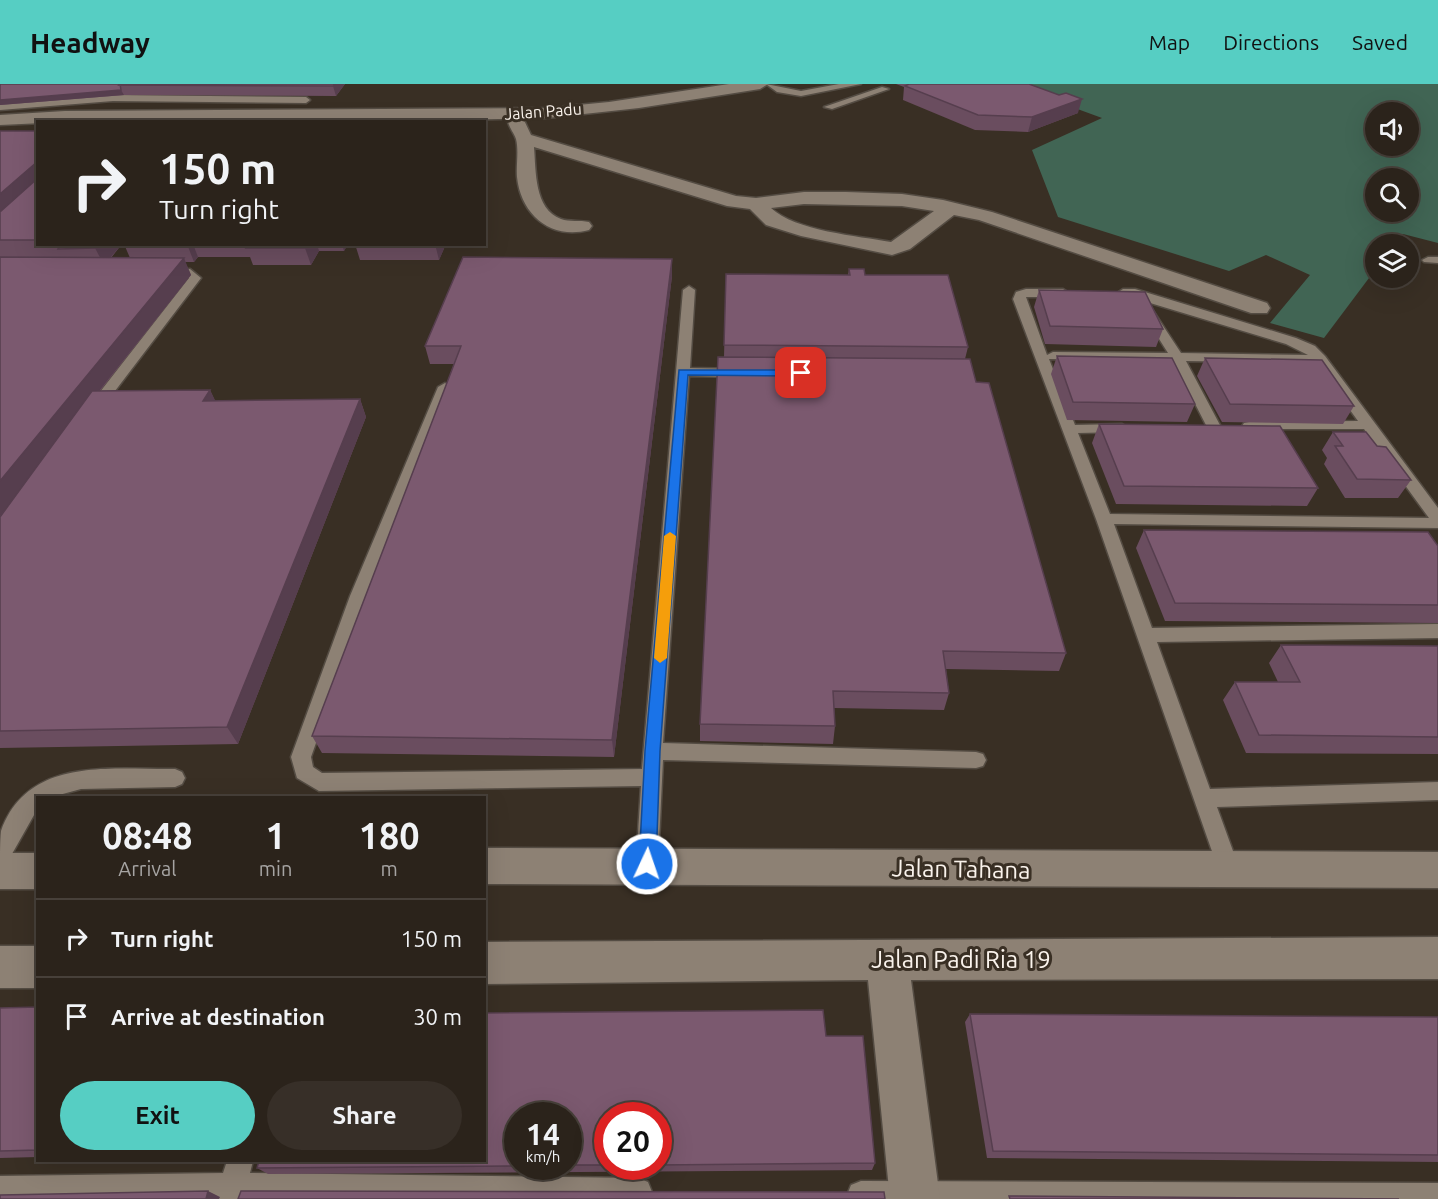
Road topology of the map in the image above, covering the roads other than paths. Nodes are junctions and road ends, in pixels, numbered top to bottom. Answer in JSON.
{"nodes":[{"id":1,"x":760,"y":84,"type":"edge"},
{"id":2,"x":770,"y":84,"type":"edge"},
{"id":3,"x":857,"y":84,"type":"edge"},
{"id":4,"x":866,"y":84,"type":"edge"},
{"id":5,"x":730,"y":86,"type":"edge"},
{"id":6,"x":306,"y":100,"type":"edge"},
{"id":7,"x":0,"y":107,"type":"edge"},
{"id":8,"x":829,"y":107,"type":"dead end"},
{"id":9,"x":517,"y":114,"type":"junction"},
{"id":10,"x":113,"y":117,"type":"edge"},
{"id":11,"x":208,"y":117,"type":"edge"},
{"id":12,"x":277,"y":117,"type":"edge"},
{"id":13,"x":0,"y":120,"type":"edge"},
{"id":14,"x":525,"y":139,"type":"junction"},
{"id":15,"x":756,"y":204,"type":"junction"},
{"id":16,"x":950,"y":208,"type":"junction"},
{"id":17,"x":582,"y":226,"type":"dead end"},
{"id":18,"x":154,"y":273,"type":"edge"},
{"id":19,"x":689,"y":290,"type":"dead end"},
{"id":20,"x":1080,"y":293,"type":"edge"},
{"id":21,"x":1113,"y":293,"type":"edge"},
{"id":22,"x":1135,"y":293,"type":"junction"},
{"id":23,"x":1259,"y":308,"type":"dead end"},
{"id":24,"x":1042,"y":356,"type":"junction"},
{"id":25,"x":1177,"y":357,"type":"junction"},
{"id":26,"x":1320,"y":358,"type":"junction"},
{"id":27,"x":683,"y":372,"type":"junction"},
{"id":28,"x":754,"y":373,"type":"edge"},
{"id":29,"x":445,"y":387,"type":"edge"},
{"id":30,"x":87,"y":418,"type":"edge"},
{"id":31,"x":1369,"y":425,"type":"junction"},
{"id":32,"x":1226,"y":426,"type":"junction"},
{"id":33,"x":1192,"y":427,"type":"edge"},
{"id":34,"x":1136,"y":428,"type":"edge"},
{"id":35,"x":1070,"y":429,"type":"junction"},
{"id":36,"x":1104,"y":519,"type":"junction"},
{"id":37,"x":1438,"y":521,"type":"edge"},
{"id":38,"x":1438,"y":631,"type":"edge"},
{"id":39,"x":1146,"y":635,"type":"junction"},
{"id":40,"x":653,"y":751,"type":"junction"},
{"id":41,"x":976,"y":760,"type":"dead end"},
{"id":42,"x":652,"y":777,"type":"junction"},
{"id":43,"x":175,"y":778,"type":"dead end"},
{"id":44,"x":1438,"y":791,"type":"edge"},
{"id":45,"x":36,"y":796,"type":"edge"},
{"id":46,"x":36,"y":796,"type":"edge"},
{"id":47,"x":1204,"y":798,"type":"junction"},
{"id":48,"x":0,"y":854,"type":"edge"},
{"id":49,"x":647,"y":864,"type":"junction"},
{"id":50,"x":486,"y":866,"type":"edge"},
{"id":51,"x":1438,"y":870,"type":"edge"},
{"id":52,"x":0,"y":871,"type":"edge"},
{"id":53,"x":36,"y":871,"type":"edge"},
{"id":54,"x":1230,"y":873,"type":"junction"},
{"id":55,"x":1438,"y":958,"type":"edge"},
{"id":56,"x":886,"y":959,"type":"junction"},
{"id":57,"x":486,"y":963,"type":"edge"},
{"id":58,"x":0,"y":967,"type":"edge"},
{"id":59,"x":36,"y":967,"type":"edge"},
{"id":60,"x":234,"y":1182,"type":"edge"},
{"id":61,"x":0,"y":1190,"type":"edge"},
{"id":62,"x":663,"y":1192,"type":"edge"},
{"id":63,"x":831,"y":1194,"type":"edge"},
{"id":64,"x":915,"y":1197,"type":"edge"},
{"id":65,"x":1438,"y":1197,"type":"edge"}],
"edges":[{"from":1,"to":5,"type":"street","name":"Jalan Padu"},
{"from":2,"to":3,"type":"lane"},
{"from":4,"to":8,"type":"lane"},
{"from":5,"to":9,"type":"street","name":"Jalan Padu"},
{"from":6,"to":7,"type":"lane"},
{"from":9,"to":12,"type":"street","name":"Jalan Padu"},
{"from":9,"to":14,"type":"street"},
{"from":10,"to":11,"type":"street","name":"Jalan Padu"},
{"from":10,"to":13,"type":"street","name":"Jalan Padu"},
{"from":11,"to":12,"type":"street","name":"Jalan Padu"},
{"from":14,"to":15,"type":"street"},
{"from":14,"to":17,"type":"street"},
{"from":15,"to":16,"type":"street"},
{"from":15,"to":16,"type":"street"},
{"from":16,"to":23,"type":"street"},
{"from":18,"to":30,"type":"lane"},
{"from":19,"to":27,"type":"lane"},
{"from":20,"to":24,"type":"lane"},
{"from":21,"to":22,"type":"lane"},
{"from":22,"to":25,"type":"lane"},
{"from":22,"to":26,"type":"lane"},
{"from":24,"to":25,"type":"lane"},
{"from":24,"to":35,"type":"lane"},
{"from":25,"to":26,"type":"lane"},
{"from":25,"to":32,"type":"lane"},
{"from":26,"to":31,"type":"lane"},
{"from":27,"to":28,"type":"lane"},
{"from":27,"to":40,"type":"lane"},
{"from":29,"to":42,"type":"lane"},
{"from":31,"to":32,"type":"lane"},
{"from":31,"to":37,"type":"lane"},
{"from":32,"to":33,"type":"lane"},
{"from":34,"to":35,"type":"lane"},
{"from":35,"to":36,"type":"lane"},
{"from":36,"to":37,"type":"lane"},
{"from":36,"to":39,"type":"lane"},
{"from":38,"to":39,"type":"lane"},
{"from":39,"to":47,"type":"lane"},
{"from":40,"to":41,"type":"lane"},
{"from":40,"to":42,"type":"lane"},
{"from":42,"to":49,"type":"lane"},
{"from":43,"to":46,"type":"lane"},
{"from":44,"to":47,"type":"lane"},
{"from":45,"to":48,"type":"lane"},
{"from":47,"to":54,"type":"lane"},
{"from":49,"to":50,"type":"street","name":"Jalan Tahana"},
{"from":49,"to":54,"type":"street","name":"Jalan Tahana"},
{"from":51,"to":54,"type":"street","name":"Jalan Tahana"},
{"from":52,"to":53,"type":"street"},
{"from":55,"to":56,"type":"street","name":"Jalan Padi Ria 19"},
{"from":56,"to":57,"type":"street","name":"Jalan Padi Ria 19"},
{"from":56,"to":64,"type":"street"},
{"from":58,"to":59,"type":"street"},
{"from":60,"to":61,"type":"lane"},
{"from":60,"to":62,"type":"lane"},
{"from":63,"to":64,"type":"lane"},
{"from":64,"to":65,"type":"lane"}]}
